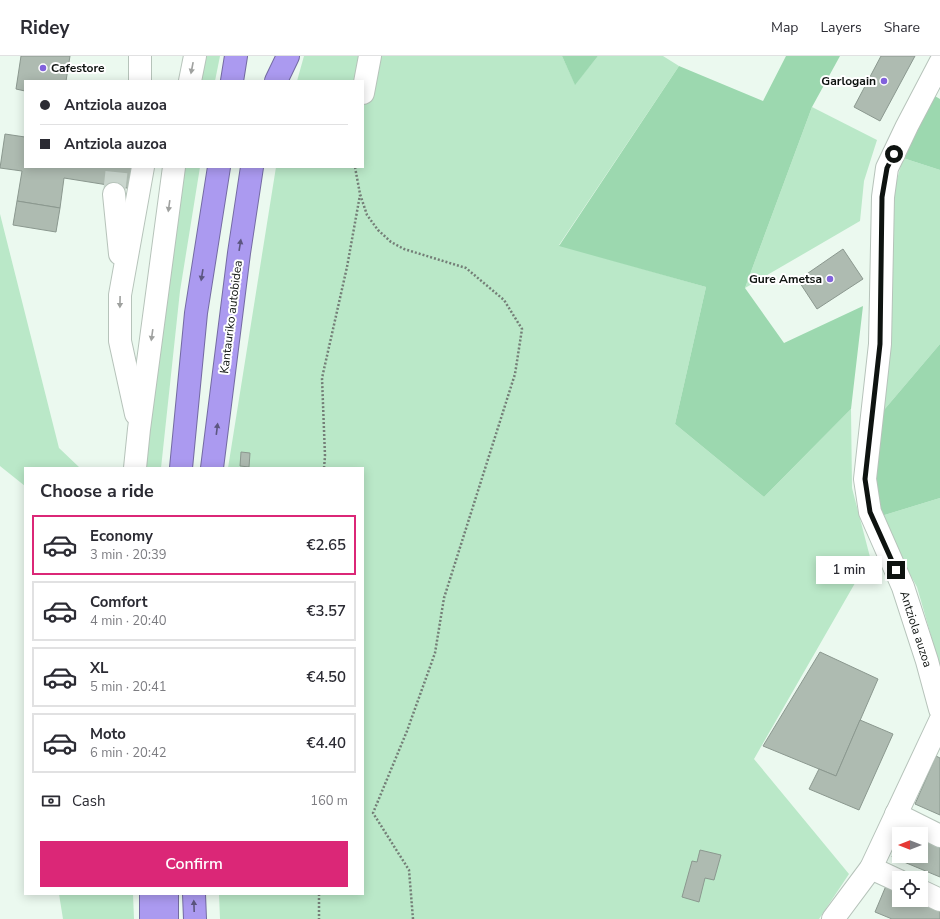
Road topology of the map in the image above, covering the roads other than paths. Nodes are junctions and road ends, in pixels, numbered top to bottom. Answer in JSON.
{"nodes":[{"id":1,"x":140,"y":56,"type":"edge"},
{"id":2,"x":194,"y":56,"type":"edge"},
{"id":3,"x":236,"y":56,"type":"edge"},
{"id":4,"x":273,"y":56,"type":"edge"},
{"id":5,"x":288,"y":56,"type":"edge"},
{"id":6,"x":370,"y":56,"type":"edge"},
{"id":7,"x":940,"y":63,"type":"edge"},
{"id":8,"x":139,"y":80,"type":"edge"},
{"id":9,"x":190,"y":80,"type":"edge"},
{"id":10,"x":232,"y":80,"type":"edge"},
{"id":11,"x":267,"y":80,"type":"edge"},
{"id":12,"x":277,"y":80,"type":"edge"},
{"id":13,"x":364,"y":88,"type":"edge"},
{"id":14,"x":143,"y":168,"type":"edge"},
{"id":15,"x":174,"y":168,"type":"edge"},
{"id":16,"x":219,"y":168,"type":"edge"},
{"id":17,"x":252,"y":168,"type":"edge"},
{"id":18,"x":114,"y":194,"type":"tunnel mouth"},
{"id":19,"x":123,"y":279,"type":"junction"},
{"id":20,"x":139,"y":429,"type":"junction"},
{"id":21,"x":135,"y":467,"type":"edge"},
{"id":22,"x":181,"y":467,"type":"edge"},
{"id":23,"x":212,"y":467,"type":"edge"},
{"id":24,"x":940,"y":709,"type":"edge"},
{"id":25,"x":940,"y":721,"type":"edge"},
{"id":26,"x":934,"y":748,"type":"edge"},
{"id":27,"x":896,"y":814,"type":"junction"},
{"id":28,"x":940,"y":836,"type":"edge"},
{"id":29,"x":871,"y":868,"type":"junction"},
{"id":30,"x":892,"y":878,"type":"edge"},
{"id":31,"x":928,"y":894,"type":"edge"},
{"id":32,"x":150,"y":895,"type":"edge"},
{"id":33,"x":166,"y":895,"type":"edge"},
{"id":34,"x":194,"y":895,"type":"edge"},
{"id":35,"x":940,"y":900,"type":"edge"},
{"id":36,"x":151,"y":919,"type":"edge"},
{"id":37,"x":167,"y":919,"type":"edge"},
{"id":38,"x":195,"y":919,"type":"edge"},
{"id":39,"x":833,"y":919,"type":"edge"}],
"edges":[{"from":1,"to":8,"type":"street"},
{"from":2,"to":9,"type":"street","one_way":true},
{"from":3,"to":10,"type":"highway"},
{"from":4,"to":11,"type":"highway"},
{"from":5,"to":12,"type":"highway"},
{"from":6,"to":13,"type":"street"},
{"from":7,"to":24,"type":"street","name":"Antziola auzoa"},
{"from":14,"to":19,"type":"street"},
{"from":15,"to":20,"type":"street","one_way":true},
{"from":16,"to":22,"type":"highway","one_way":true},
{"from":23,"to":17,"type":"highway","name":"Kantauriko autobidea","one_way":true},
{"from":18,"to":19,"type":"street"},
{"from":19,"to":20,"type":"street","one_way":true},
{"from":20,"to":21,"type":"street"},
{"from":25,"to":26,"type":"street"},
{"from":26,"to":27,"type":"street"},
{"from":27,"to":28,"type":"street"},
{"from":27,"to":29,"type":"street"},
{"from":29,"to":30,"type":"street"},
{"from":29,"to":39,"type":"street"},
{"from":31,"to":35,"type":"street"},
{"from":32,"to":36,"type":"highway"},
{"from":33,"to":37,"type":"highway"},
{"from":38,"to":34,"type":"highway","one_way":true}]}
